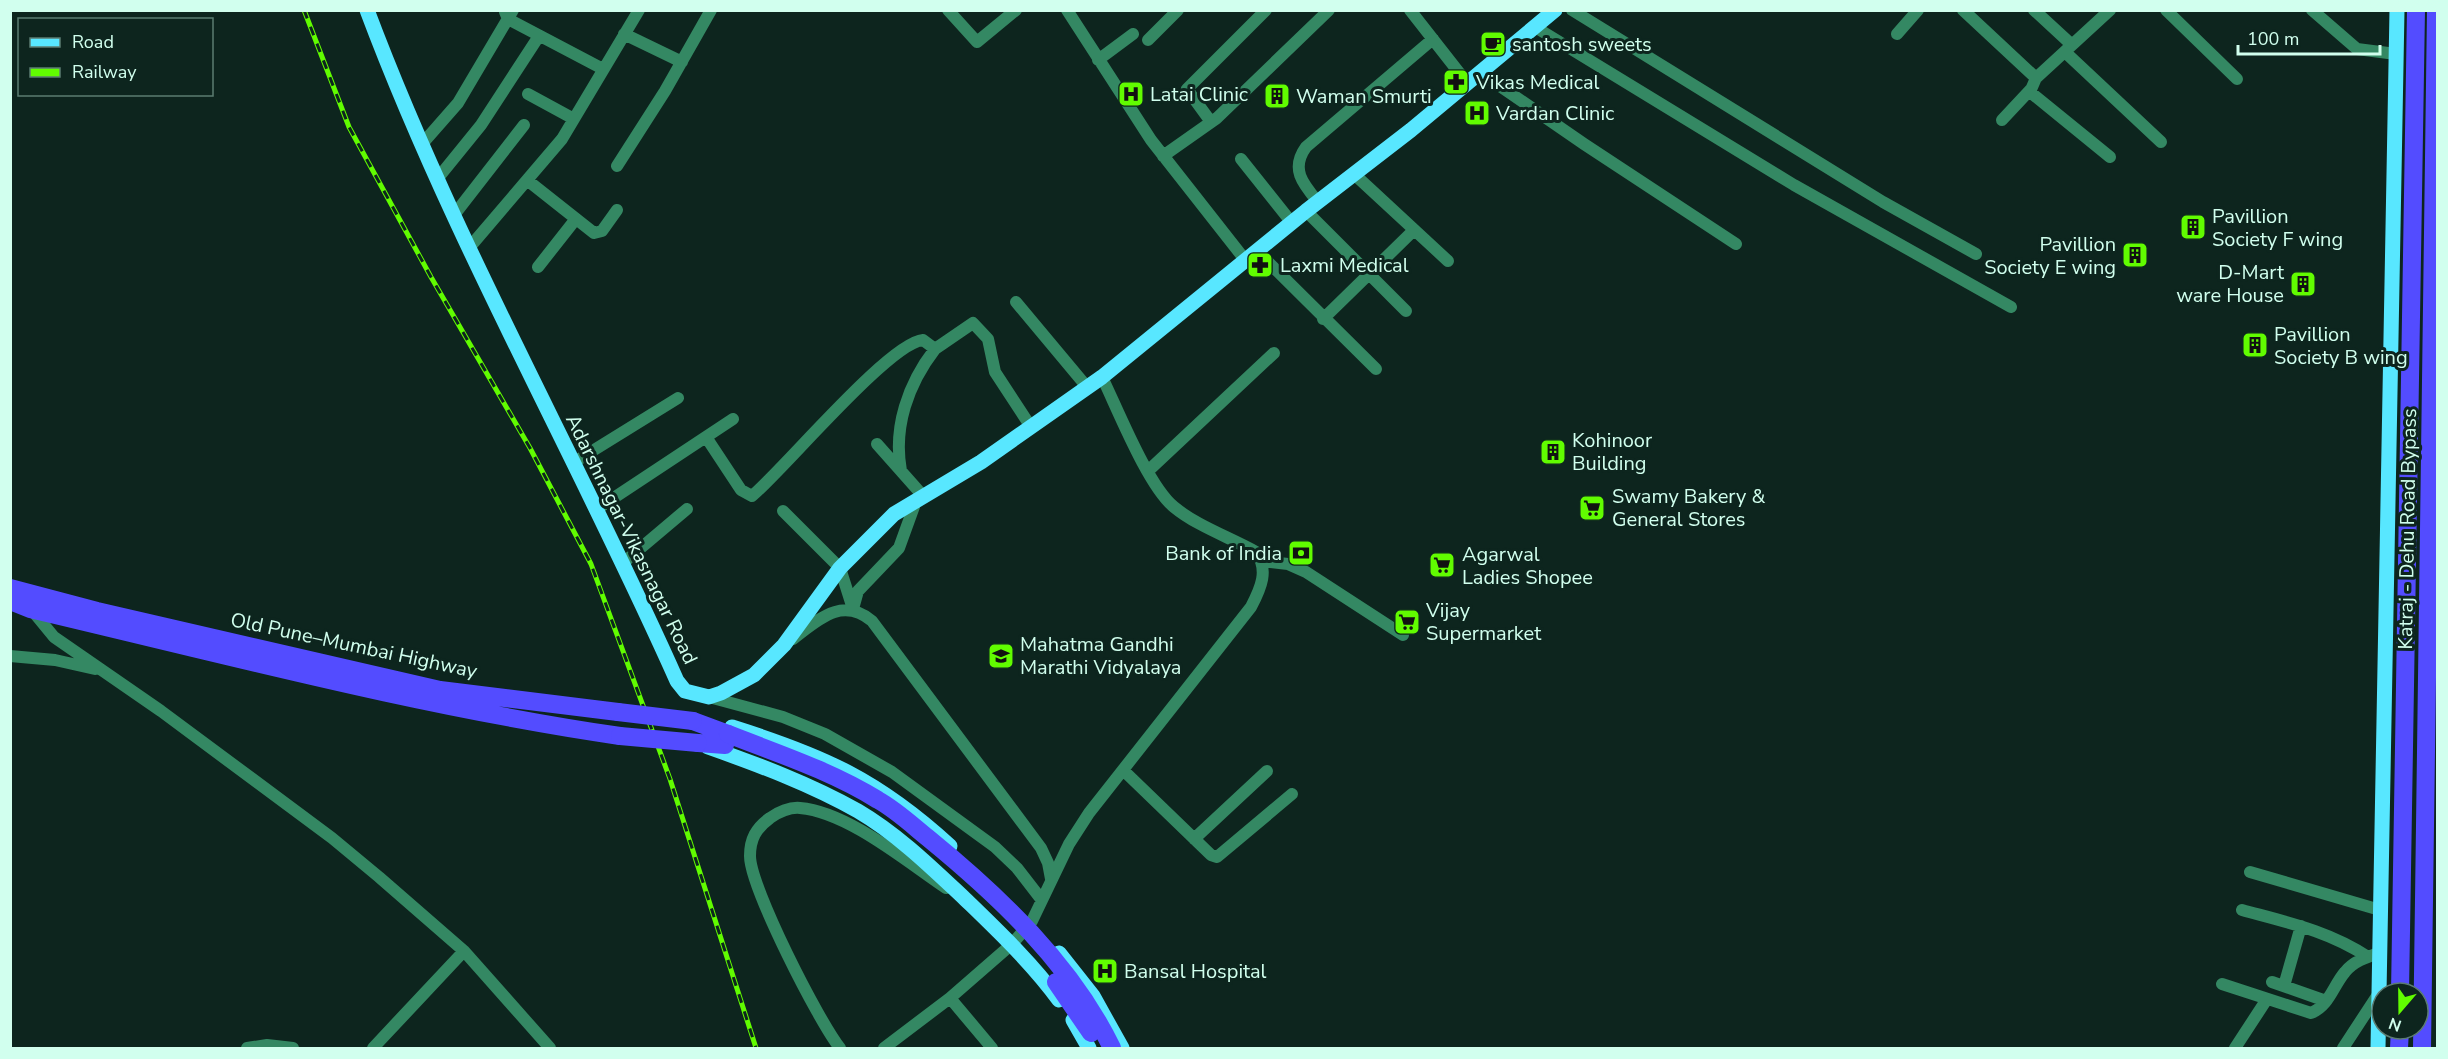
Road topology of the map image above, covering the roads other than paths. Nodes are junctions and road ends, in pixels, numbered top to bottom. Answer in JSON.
{"nodes":[{"id":1,"x":367,"y":10,"type":"edge"},
{"id":2,"x":639,"y":10,"type":"edge"},
{"id":3,"x":711,"y":10,"type":"edge"},
{"id":4,"x":948,"y":10,"type":"edge"},
{"id":5,"x":1067,"y":10,"type":"edge"},
{"id":6,"x":1178,"y":10,"type":"edge"},
{"id":7,"x":1266,"y":10,"type":"edge"},
{"id":8,"x":1329,"y":10,"type":"edge"},
{"id":9,"x":1410,"y":10,"type":"edge"},
{"id":10,"x":1572,"y":10,"type":"edge"},
{"id":11,"x":1918,"y":10,"type":"edge"},
{"id":12,"x":1963,"y":10,"type":"edge"},
{"id":13,"x":2034,"y":10,"type":"edge"},
{"id":14,"x":2110,"y":10,"type":"edge"},
{"id":15,"x":2166,"y":10,"type":"edge"},
{"id":16,"x":2312,"y":10,"type":"edge"},
{"id":17,"x":2397,"y":10,"type":"edge"},
{"id":18,"x":2416,"y":10,"type":"edge"},
{"id":19,"x":2436,"y":10,"type":"edge"},
{"id":20,"x":1014,"y":11,"type":"edge"},
{"id":21,"x":509,"y":13,"type":"edge"},
{"id":22,"x":1544,"y":16,"type":"edge"},
{"id":23,"x":624,"y":34,"type":"junction"},
{"id":24,"x":1133,"y":34,"type":"dead end"},
{"id":25,"x":1898,"y":34,"type":"dead end"},
{"id":26,"x":539,"y":36,"type":"junction"},
{"id":27,"x":1433,"y":39,"type":"junction"},
{"id":28,"x":1148,"y":40,"type":"dead end"},
{"id":29,"x":2068,"y":49,"type":"junction"},
{"id":30,"x":2396,"y":54,"type":"junction"},
{"id":31,"x":1098,"y":60,"type":"junction"},
{"id":32,"x":681,"y":62,"type":"junction"},
{"id":33,"x":603,"y":69,"type":"junction"},
{"id":34,"x":1481,"y":73,"type":"junction"},
{"id":35,"x":2237,"y":79,"type":"dead end"},
{"id":36,"x":2033,"y":83,"type":"junction"},
{"id":37,"x":1468,"y":84,"type":"junction"},
{"id":38,"x":528,"y":94,"type":"dead end"},
{"id":39,"x":574,"y":119,"type":"junction"},
{"id":40,"x":2002,"y":120,"type":"dead end"},
{"id":41,"x":1211,"y":122,"type":"junction"},
{"id":42,"x":524,"y":125,"type":"dead end"},
{"id":43,"x":2161,"y":142,"type":"dead end"},
{"id":44,"x":422,"y":144,"type":"junction"},
{"id":45,"x":1163,"y":156,"type":"junction"},
{"id":46,"x":2110,"y":157,"type":"dead end"},
{"id":47,"x":1241,"y":159,"type":"dead end"},
{"id":48,"x":617,"y":166,"type":"dead end"},
{"id":49,"x":1354,"y":174,"type":"junction"},
{"id":50,"x":438,"y":178,"type":"junction"},
{"id":51,"x":527,"y":180,"type":"junction"},
{"id":52,"x":1312,"y":206,"type":"junction"},
{"id":53,"x":617,"y":210,"type":"dead end"},
{"id":54,"x":454,"y":215,"type":"junction"},
{"id":55,"x":575,"y":220,"type":"junction"},
{"id":56,"x":1292,"y":223,"type":"junction"},
{"id":57,"x":1413,"y":231,"type":"junction"},
{"id":58,"x":1736,"y":244,"type":"dead end"},
{"id":59,"x":469,"y":248,"type":"junction"},
{"id":60,"x":1976,"y":254,"type":"dead end"},
{"id":61,"x":1252,"y":256,"type":"junction"},
{"id":62,"x":1448,"y":261,"type":"dead end"},
{"id":63,"x":538,"y":267,"type":"dead end"},
{"id":64,"x":1368,"y":274,"type":"junction"},
{"id":65,"x":1016,"y":302,"type":"dead end"},
{"id":66,"x":2011,"y":307,"type":"dead end"},
{"id":67,"x":1406,"y":311,"type":"dead end"},
{"id":68,"x":1323,"y":319,"type":"junction"},
{"id":69,"x":935,"y":349,"type":"junction"},
{"id":70,"x":1274,"y":353,"type":"dead end"},
{"id":71,"x":1376,"y":369,"type":"dead end"},
{"id":72,"x":1102,"y":377,"type":"junction"},
{"id":73,"x":1087,"y":387,"type":"junction"},
{"id":74,"x":678,"y":398,"type":"dead end"},
{"id":75,"x":733,"y":419,"type":"dead end"},
{"id":76,"x":1031,"y":427,"type":"junction"},
{"id":77,"x":706,"y":437,"type":"junction"},
{"id":78,"x":877,"y":444,"type":"dead end"},
{"id":79,"x":573,"y":463,"type":"junction"},
{"id":80,"x":901,"y":471,"type":"junction"},
{"id":81,"x":1148,"y":471,"type":"junction"},
{"id":82,"x":920,"y":499,"type":"junction"},
{"id":83,"x":597,"y":508,"type":"junction"},
{"id":84,"x":687,"y":509,"type":"dead end"},
{"id":85,"x":783,"y":511,"type":"dead end"},
{"id":86,"x":1262,"y":561,"type":"junction"},
{"id":87,"x":623,"y":563,"type":"junction"},
{"id":88,"x":840,"y":568,"type":"junction"},
{"id":89,"x":14,"y":594,"type":"edge"},
{"id":90,"x":30,"y":609,"type":"junction"},
{"id":91,"x":852,"y":609,"type":"junction"},
{"id":92,"x":1403,"y":635,"type":"dead end"},
{"id":93,"x":784,"y":645,"type":"junction"},
{"id":94,"x":10,"y":656,"type":"edge"},
{"id":95,"x":103,"y":671,"type":"junction"},
{"id":96,"x":709,"y":697,"type":"junction"},
{"id":97,"x":693,"y":721,"type":"junction"},
{"id":98,"x":727,"y":740,"type":"junction"},
{"id":99,"x":698,"y":743,"type":"junction"},
{"id":100,"x":1123,"y":770,"type":"junction"},
{"id":101,"x":1267,"y":771,"type":"dead end"},
{"id":102,"x":1292,"y":794,"type":"dead end"},
{"id":103,"x":1194,"y":839,"type":"junction"},
{"id":104,"x":2250,"y":872,"type":"dead end"},
{"id":105,"x":1051,"y":879,"type":"junction"},
{"id":106,"x":1041,"y":899,"type":"junction"},
{"id":107,"x":968,"y":902,"type":"junction"},
{"id":108,"x":2241,"y":910,"type":"dead end"},
{"id":109,"x":2380,"y":910,"type":"junction"},
{"id":110,"x":1032,"y":921,"type":"junction"},
{"id":111,"x":2301,"y":926,"type":"junction"},
{"id":112,"x":1012,"y":944,"type":"junction"},
{"id":113,"x":464,"y":951,"type":"junction"},
{"id":114,"x":2374,"y":955,"type":"junction"},
{"id":115,"x":2377,"y":981,"type":"edge"},
{"id":116,"x":2400,"y":981,"type":"edge"},
{"id":117,"x":2222,"y":984,"type":"dead end"},
{"id":118,"x":950,"y":998,"type":"junction"},
{"id":119,"x":2267,"y":999,"type":"junction"},
{"id":120,"x":2326,"y":1001,"type":"junction"},
{"id":121,"x":2370,"y":1007,"type":"edge"},
{"id":122,"x":248,"y":1048,"type":"edge"},
{"id":123,"x":294,"y":1048,"type":"edge"},
{"id":124,"x":373,"y":1048,"type":"edge"},
{"id":125,"x":550,"y":1048,"type":"edge"},
{"id":126,"x":840,"y":1048,"type":"edge"},
{"id":127,"x":884,"y":1048,"type":"edge"},
{"id":128,"x":992,"y":1048,"type":"edge"},
{"id":129,"x":1089,"y":1048,"type":"edge"},
{"id":130,"x":1098,"y":1048,"type":"edge"},
{"id":131,"x":1112,"y":1048,"type":"edge"},
{"id":132,"x":1122,"y":1048,"type":"edge"},
{"id":133,"x":2235,"y":1048,"type":"edge"},
{"id":134,"x":2343,"y":1048,"type":"edge"},
{"id":135,"x":2422,"y":1048,"type":"edge"}],
"edges":[{"from":1,"to":44,"type":"main road","name":"Adarshnagar-Vikasnagar Road"},
{"from":2,"to":23,"type":"street"},
{"from":3,"to":32,"type":"street"},
{"from":4,"to":20,"type":"street"},
{"from":5,"to":31,"type":"street"},
{"from":6,"to":28,"type":"street"},
{"from":7,"to":41,"type":"street"},
{"from":8,"to":41,"type":"street"},
{"from":9,"to":27,"type":"street"},
{"from":10,"to":60,"type":"street"},
{"from":11,"to":25,"type":"street"},
{"from":12,"to":36,"type":"street"},
{"from":13,"to":29,"type":"street"},
{"from":14,"to":29,"type":"street"},
{"from":15,"to":35,"type":"street"},
{"from":16,"to":30,"type":"street"},
{"from":17,"to":30,"type":"main road"},
{"from":18,"to":116,"type":"highway","name":"Katraj - Dehu Road Bypass"},
{"from":19,"to":135,"type":"highway","name":"Katraj - Dehu Road Bypass"},
{"from":21,"to":26,"type":"street"},
{"from":21,"to":44,"type":"street"},
{"from":22,"to":34,"type":"main road"},
{"from":22,"to":66,"type":"street"},
{"from":23,"to":32,"type":"street"},
{"from":23,"to":33,"type":"street"},
{"from":24,"to":31,"type":"street"},
{"from":26,"to":33,"type":"street"},
{"from":26,"to":50,"type":"street"},
{"from":27,"to":37,"type":"street"},
{"from":27,"to":52,"type":"street"},
{"from":29,"to":36,"type":"street"},
{"from":29,"to":43,"type":"street"},
{"from":30,"to":109,"type":"main road"},
{"from":31,"to":45,"type":"street"},
{"from":32,"to":48,"type":"street"},
{"from":33,"to":39,"type":"street"},
{"from":34,"to":37,"type":"main road"},
{"from":34,"to":58,"type":"street"},
{"from":36,"to":40,"type":"street"},
{"from":36,"to":46,"type":"street"},
{"from":37,"to":49,"type":"main road"},
{"from":38,"to":39,"type":"street"},
{"from":39,"to":51,"type":"street"},
{"from":41,"to":45,"type":"street"},
{"from":42,"to":54,"type":"street"},
{"from":44,"to":50,"type":"main road","name":"Adarshnagar-Vikasnagar Road"},
{"from":45,"to":61,"type":"street"},
{"from":47,"to":56,"type":"street"},
{"from":49,"to":52,"type":"main road"},
{"from":49,"to":57,"type":"street"},
{"from":50,"to":54,"type":"main road","name":"Adarshnagar-Vikasnagar Road"},
{"from":51,"to":55,"type":"street"},
{"from":51,"to":59,"type":"street"},
{"from":52,"to":56,"type":"main road"},
{"from":52,"to":64,"type":"street"},
{"from":53,"to":55,"type":"street"},
{"from":54,"to":59,"type":"main road","name":"Adarshnagar-Vikasnagar Road"},
{"from":55,"to":63,"type":"street"},
{"from":56,"to":61,"type":"main road"},
{"from":57,"to":62,"type":"street"},
{"from":57,"to":64,"type":"street"},
{"from":59,"to":79,"type":"main road","name":"Adarshnagar-Vikasnagar Road"},
{"from":61,"to":68,"type":"street"},
{"from":61,"to":72,"type":"main road"},
{"from":64,"to":67,"type":"street"},
{"from":64,"to":68,"type":"street"},
{"from":65,"to":73,"type":"street"},
{"from":68,"to":71,"type":"street"},
{"from":69,"to":76,"type":"street"},
{"from":69,"to":77,"type":"street"},
{"from":69,"to":80,"type":"street"},
{"from":70,"to":81,"type":"street"},
{"from":72,"to":73,"type":"main road"},
{"from":72,"to":81,"type":"street"},
{"from":73,"to":76,"type":"main road"},
{"from":74,"to":79,"type":"street"},
{"from":75,"to":77,"type":"street"},
{"from":76,"to":82,"type":"main road"},
{"from":77,"to":83,"type":"street"},
{"from":78,"to":80,"type":"street"},
{"from":79,"to":83,"type":"main road","name":"Adarshnagar-Vikasnagar Road"},
{"from":80,"to":82,"type":"street"},
{"from":81,"to":86,"type":"street"},
{"from":82,"to":88,"type":"main road"},
{"from":82,"to":91,"type":"street"},
{"from":83,"to":87,"type":"main road","name":"Adarshnagar-Vikasnagar Road"},
{"from":84,"to":87,"type":"street"},
{"from":85,"to":88,"type":"street"},
{"from":86,"to":92,"type":"street"},
{"from":86,"to":100,"type":"street"},
{"from":87,"to":96,"type":"main road","name":"Adarshnagar-Vikasnagar Road"},
{"from":88,"to":91,"type":"street"},
{"from":88,"to":93,"type":"main road"},
{"from":89,"to":90,"type":"highway","name":"Old Pune–Mumbai Highway"},
{"from":89,"to":97,"type":"highway","name":"Old Pune–Mumbai Highway","bridge":true},
{"from":90,"to":95,"type":"street"},
{"from":90,"to":99,"type":"highway","name":"Old Pune–Mumbai Highway","bridge":true},
{"from":91,"to":93,"type":"street"},
{"from":91,"to":105,"type":"street"},
{"from":93,"to":96,"type":"main road"},
{"from":94,"to":95,"type":"street"},
{"from":95,"to":113,"type":"street"},
{"from":96,"to":106,"type":"street"},
{"from":97,"to":98,"type":"highway","name":"Old Pune–Mumbai Highway"},
{"from":97,"to":110,"type":"main road"},
{"from":98,"to":99,"type":"highway","name":"Old Pune–Mumbai Highway"},
{"from":98,"to":130,"type":"highway","bridge":true},
{"from":98,"to":131,"type":"highway","bridge":true},
{"from":99,"to":107,"type":"main road"},
{"from":100,"to":103,"type":"street"},
{"from":100,"to":105,"type":"street"},
{"from":101,"to":103,"type":"street"},
{"from":102,"to":103,"type":"street"},
{"from":104,"to":109,"type":"street"},
{"from":105,"to":106,"type":"street"},
{"from":106,"to":110,"type":"street"},
{"from":107,"to":112,"type":"main road"},
{"from":107,"to":126,"type":"street"},
{"from":108,"to":111,"type":"street"},
{"from":109,"to":114,"type":"main road"},
{"from":110,"to":112,"type":"street"},
{"from":110,"to":132,"type":"main road"},
{"from":111,"to":114,"type":"street"},
{"from":111,"to":120,"type":"street"},
{"from":112,"to":118,"type":"street"},
{"from":112,"to":129,"type":"main road"},
{"from":113,"to":124,"type":"street"},
{"from":113,"to":125,"type":"street"},
{"from":114,"to":115,"type":"main road"},
{"from":114,"to":120,"type":"street"},
{"from":117,"to":119,"type":"street"},
{"from":118,"to":127,"type":"street"},
{"from":118,"to":128,"type":"street"},
{"from":119,"to":120,"type":"street"},
{"from":119,"to":133,"type":"street"},
{"from":121,"to":134,"type":"street"},
{"from":122,"to":123,"type":"street"}]}
